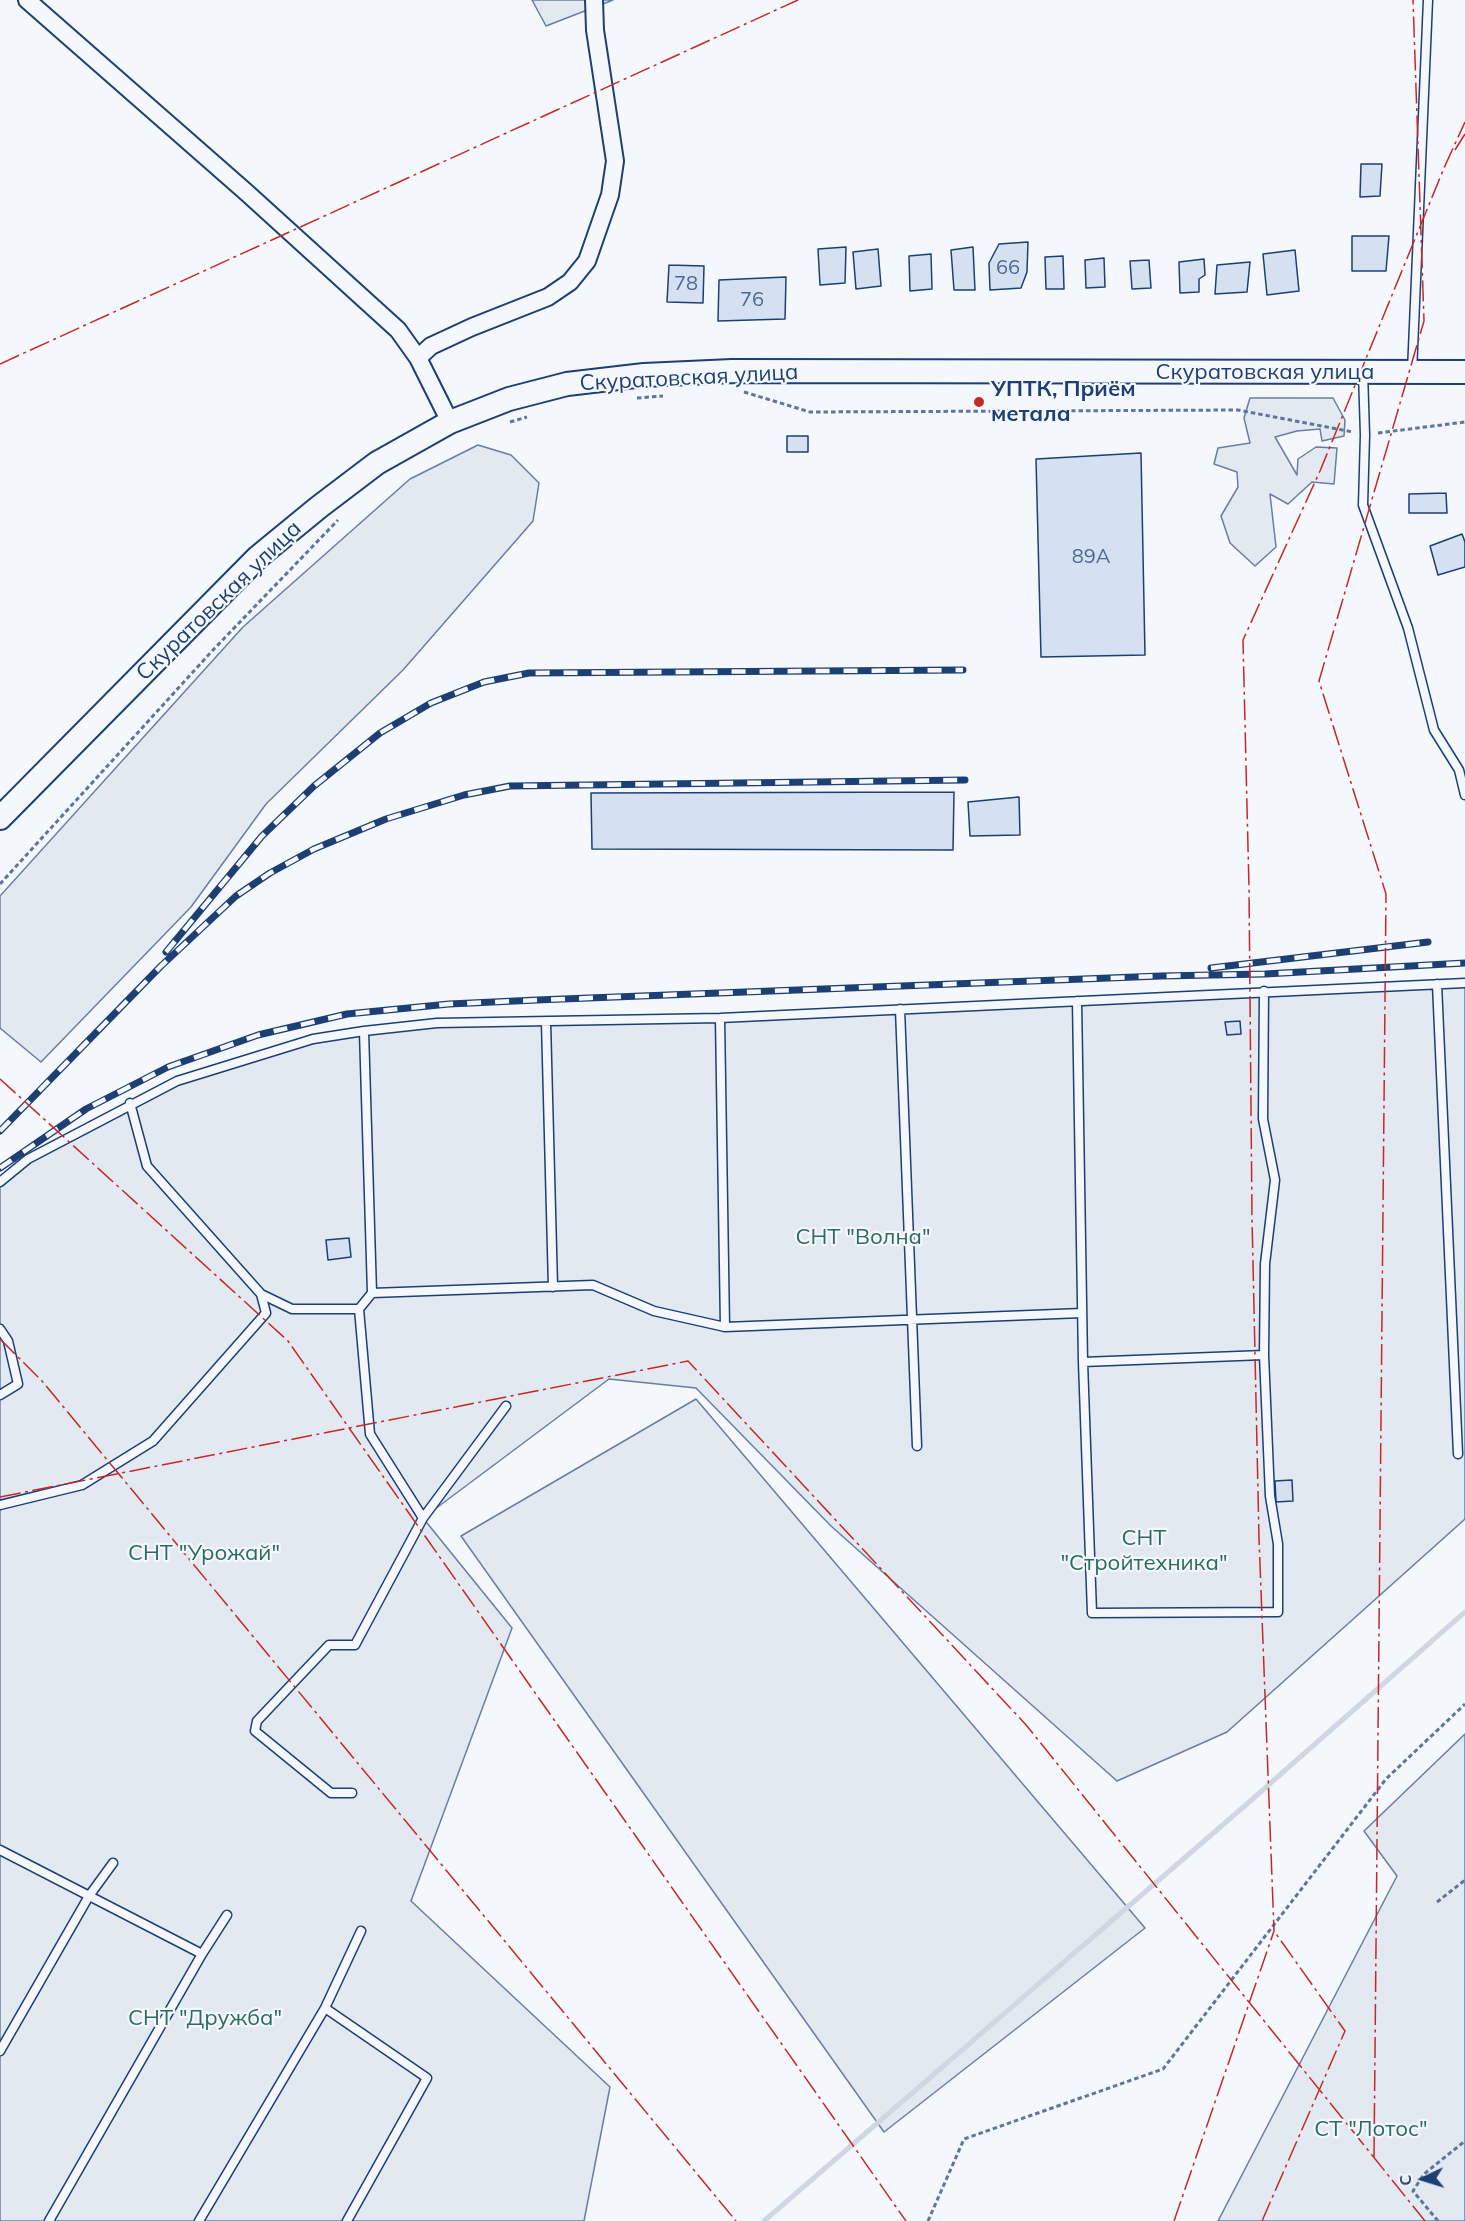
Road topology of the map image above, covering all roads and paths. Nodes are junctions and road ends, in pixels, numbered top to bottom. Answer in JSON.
{"nodes":[{"id":1,"x":27,"y":0,"type":"edge"},
{"id":2,"x":594,"y":0,"type":"edge"},
{"id":3,"x":1428,"y":0,"type":"edge"},
{"id":4,"x":418,"y":358,"type":"junction"},
{"id":5,"x":1363,"y":372,"type":"junction"},
{"id":6,"x":1412,"y":372,"type":"junction"},
{"id":7,"x":1465,"y":372,"type":"edge"},
{"id":8,"x":740,"y":391,"type":"dead end"},
{"id":9,"x":672,"y":396,"type":"dead end"},
{"id":10,"x":626,"y":399,"type":"dead end"},
{"id":11,"x":527,"y":417,"type":"dead end"},
{"id":12,"x":1465,"y":422,"type":"edge"},
{"id":13,"x":450,"y":423,"type":"junction"},
{"id":14,"x":506,"y":423,"type":"dead end"},
{"id":15,"x":1365,"y":435,"type":"junction"},
{"id":16,"x":346,"y":512,"type":"dead end"},
{"id":17,"x":1462,"y":769,"type":"edge"},
{"id":18,"x":1465,"y":795,"type":"edge"},
{"id":19,"x":0,"y":818,"type":"edge"},
{"id":20,"x":0,"y":884,"type":"edge"},
{"id":21,"x":1465,"y":983,"type":"edge"},
{"id":22,"x":1437,"y":984,"type":"junction"},
{"id":23,"x":1264,"y":991,"type":"junction"},
{"id":24,"x":1077,"y":1001,"type":"junction"},
{"id":25,"x":900,"y":1009,"type":"junction"},
{"id":26,"x":720,"y":1018,"type":"junction"},
{"id":27,"x":546,"y":1022,"type":"junction"},
{"id":28,"x":364,"y":1031,"type":"junction"},
{"id":29,"x":130,"y":1104,"type":"junction"},
{"id":30,"x":0,"y":1182,"type":"edge"},
{"id":31,"x":553,"y":1287,"type":"junction"},
{"id":32,"x":372,"y":1293,"type":"junction"},
{"id":33,"x":261,"y":1294,"type":"junction"},
{"id":34,"x":359,"y":1309,"type":"junction"},
{"id":35,"x":1082,"y":1313,"type":"junction"},
{"id":36,"x":913,"y":1321,"type":"junction"},
{"id":37,"x":725,"y":1327,"type":"junction"},
{"id":38,"x":0,"y":1329,"type":"edge"},
{"id":39,"x":1264,"y":1355,"type":"junction"},
{"id":40,"x":1083,"y":1362,"type":"junction"},
{"id":41,"x":0,"y":1395,"type":"edge"},
{"id":42,"x":506,"y":1406,"type":"dead end"},
{"id":43,"x":917,"y":1446,"type":"dead end"},
{"id":44,"x":1458,"y":1454,"type":"dead end"},
{"id":45,"x":0,"y":1505,"type":"edge"},
{"id":46,"x":423,"y":1518,"type":"junction"},
{"id":47,"x":1465,"y":1704,"type":"edge"},
{"id":48,"x":352,"y":1793,"type":"dead end"},
{"id":49,"x":0,"y":1850,"type":"edge"},
{"id":50,"x":113,"y":1863,"type":"dead end"},
{"id":51,"x":1465,"y":1880,"type":"edge"},
{"id":52,"x":89,"y":1896,"type":"junction"},
{"id":53,"x":1437,"y":1902,"type":"dead end"},
{"id":54,"x":227,"y":1915,"type":"dead end"},
{"id":55,"x":361,"y":1931,"type":"dead end"},
{"id":56,"x":202,"y":1954,"type":"junction"},
{"id":57,"x":325,"y":2008,"type":"junction"},
{"id":58,"x":0,"y":2050,"type":"edge"},
{"id":59,"x":1465,"y":2141,"type":"edge"},
{"id":60,"x":49,"y":2221,"type":"edge"},
{"id":61,"x":199,"y":2221,"type":"edge"},
{"id":62,"x":347,"y":2221,"type":"edge"},
{"id":63,"x":928,"y":2221,"type":"edge"},
{"id":64,"x":1438,"y":2221,"type":"edge"}],
"edges":[{"from":1,"to":4,"type":"street"},
{"from":2,"to":4,"type":"street"},
{"from":3,"to":6,"type":"lane"},
{"from":4,"to":13,"type":"street"},
{"from":5,"to":6,"type":"street","name":"Скуратовская улица"},
{"from":5,"to":13,"type":"street","name":"Скуратовская улица"},
{"from":5,"to":15,"type":"lane"},
{"from":6,"to":7,"type":"street","name":"Скуратовская улица"},
{"from":8,"to":15,"type":"path"},
{"from":9,"to":10,"type":"path"},
{"from":11,"to":14,"type":"path"},
{"from":12,"to":15,"type":"path"},
{"from":13,"to":19,"type":"street","name":"Скуратовская улица"},
{"from":15,"to":17,"type":"lane"},
{"from":16,"to":20,"type":"path"},
{"from":17,"to":18,"type":"lane"},
{"from":21,"to":22,"type":"lane"},
{"from":22,"to":23,"type":"lane"},
{"from":22,"to":44,"type":"lane"},
{"from":23,"to":24,"type":"lane"},
{"from":23,"to":39,"type":"lane"},
{"from":24,"to":25,"type":"lane"},
{"from":24,"to":35,"type":"lane"},
{"from":25,"to":26,"type":"lane"},
{"from":25,"to":36,"type":"lane"},
{"from":26,"to":27,"type":"lane"},
{"from":26,"to":37,"type":"lane"},
{"from":27,"to":28,"type":"lane"},
{"from":27,"to":31,"type":"lane"},
{"from":28,"to":29,"type":"lane"},
{"from":28,"to":32,"type":"lane"},
{"from":29,"to":30,"type":"lane"},
{"from":29,"to":33,"type":"lane"},
{"from":31,"to":32,"type":"lane"},
{"from":31,"to":37,"type":"lane"},
{"from":32,"to":34,"type":"lane"},
{"from":33,"to":34,"type":"lane"},
{"from":33,"to":45,"type":"lane"},
{"from":34,"to":46,"type":"lane"},
{"from":35,"to":36,"type":"lane"},
{"from":35,"to":40,"type":"lane"},
{"from":36,"to":37,"type":"lane"},
{"from":36,"to":43,"type":"lane"},
{"from":38,"to":41,"type":"lane"},
{"from":39,"to":40,"type":"lane"},
{"from":39,"to":40,"type":"lane"},
{"from":42,"to":46,"type":"lane"},
{"from":46,"to":48,"type":"lane"},
{"from":47,"to":63,"type":"path"},
{"from":49,"to":52,"type":"lane"},
{"from":50,"to":52,"type":"lane"},
{"from":51,"to":53,"type":"path"},
{"from":52,"to":56,"type":"lane"},
{"from":52,"to":58,"type":"lane"},
{"from":54,"to":56,"type":"lane"},
{"from":55,"to":57,"type":"lane"},
{"from":56,"to":60,"type":"lane"},
{"from":57,"to":61,"type":"lane"},
{"from":57,"to":62,"type":"lane"},
{"from":59,"to":64,"type":"path"}]}
